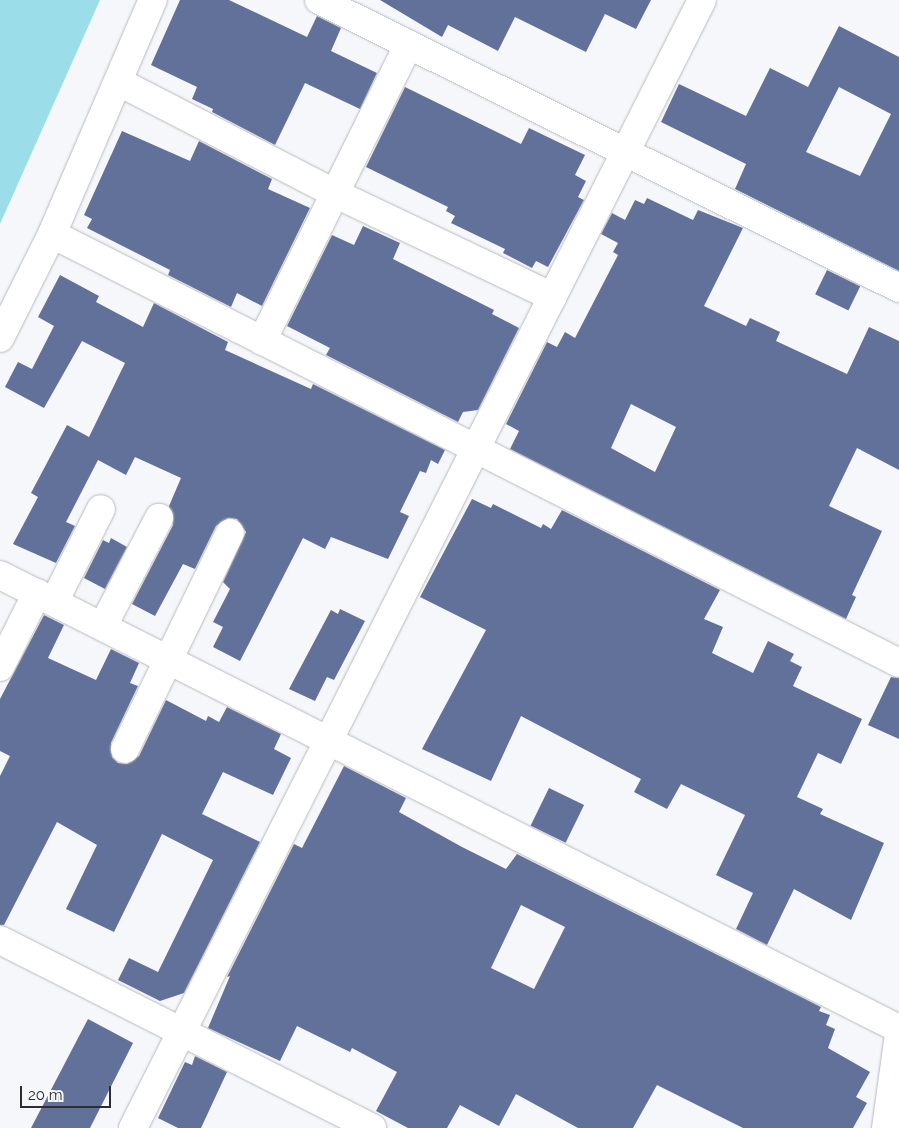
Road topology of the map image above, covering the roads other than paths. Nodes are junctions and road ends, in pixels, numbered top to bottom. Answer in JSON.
{"nodes":[{"id":1,"x":153,"y":0,"type":"edge"},
{"id":2,"x":319,"y":0,"type":"edge"},
{"id":3,"x":702,"y":0,"type":"edge"},
{"id":4,"x":409,"y":44,"type":"junction"},
{"id":5,"x":119,"y":82,"type":"junction"},
{"id":6,"x":628,"y":150,"type":"junction"},
{"id":7,"x":334,"y":193,"type":"junction"},
{"id":8,"x":52,"y":234,"type":"junction"},
{"id":9,"x":899,"y":288,"type":"edge"},
{"id":10,"x":553,"y":297,"type":"junction"},
{"id":11,"x":0,"y":338,"type":"edge"},
{"id":12,"x":262,"y":341,"type":"junction"},
{"id":13,"x":476,"y":451,"type":"junction"},
{"id":14,"x":101,"y":508,"type":"dead end"},
{"id":15,"x":159,"y":518,"type":"dead end"},
{"id":16,"x":230,"y":533,"type":"dead end"},
{"id":17,"x":0,"y":575,"type":"edge"},
{"id":18,"x":45,"y":598,"type":"junction"},
{"id":19,"x":103,"y":626,"type":"junction"},
{"id":20,"x":169,"y":660,"type":"junction"},
{"id":21,"x":899,"y":663,"type":"edge"},
{"id":22,"x":0,"y":667,"type":"edge"},
{"id":23,"x":329,"y":740,"type":"junction"},
{"id":24,"x":125,"y":749,"type":"dead end"},
{"id":25,"x":0,"y":940,"type":"edge"},
{"id":26,"x":899,"y":1029,"type":"edge"},
{"id":27,"x":182,"y":1032,"type":"junction"},
{"id":28,"x":899,"y":1034,"type":"edge"},
{"id":29,"x":133,"y":1128,"type":"edge"},
{"id":30,"x":372,"y":1128,"type":"edge"},
{"id":31,"x":886,"y":1128,"type":"edge"}],
"edges":[{"from":1,"to":5,"type":"street"},
{"from":2,"to":4,"type":"street"},
{"from":3,"to":6,"type":"street"},
{"from":4,"to":6,"type":"street"},
{"from":4,"to":7,"type":"street"},
{"from":5,"to":7,"type":"street"},
{"from":5,"to":8,"type":"street"},
{"from":6,"to":9,"type":"street"},
{"from":6,"to":10,"type":"street"},
{"from":7,"to":10,"type":"street"},
{"from":7,"to":12,"type":"street"},
{"from":8,"to":11,"type":"street"},
{"from":8,"to":12,"type":"street"},
{"from":10,"to":13,"type":"street"},
{"from":12,"to":13,"type":"street"},
{"from":13,"to":21,"type":"street"},
{"from":13,"to":23,"type":"street"},
{"from":14,"to":18,"type":"street"},
{"from":15,"to":19,"type":"street"},
{"from":16,"to":20,"type":"street"},
{"from":17,"to":18,"type":"street"},
{"from":18,"to":19,"type":"street"},
{"from":18,"to":22,"type":"street"},
{"from":19,"to":20,"type":"street"},
{"from":20,"to":23,"type":"street"},
{"from":20,"to":24,"type":"street"},
{"from":23,"to":26,"type":"street"},
{"from":23,"to":27,"type":"street"},
{"from":25,"to":27,"type":"street"},
{"from":27,"to":29,"type":"street"},
{"from":27,"to":30,"type":"street"},
{"from":28,"to":31,"type":"street"}]}
